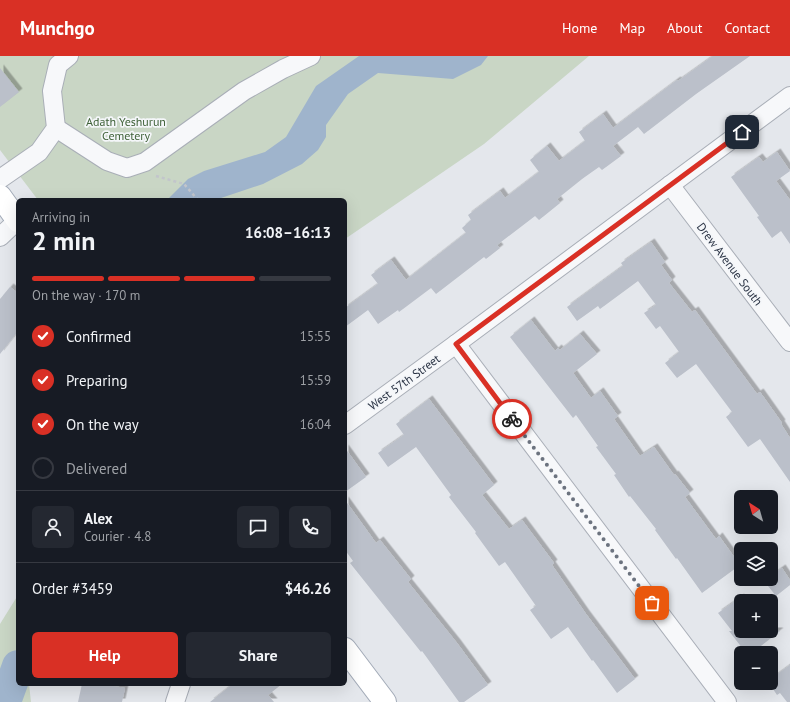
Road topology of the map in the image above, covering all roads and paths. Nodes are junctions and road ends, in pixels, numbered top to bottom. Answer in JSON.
{"nodes":[{"id":1,"x":69,"y":56,"type":"edge"},
{"id":2,"x":311,"y":56,"type":"edge"},
{"id":3,"x":790,"y":96,"type":"edge"},
{"id":4,"x":56,"y":128,"type":"junction"},
{"id":5,"x":154,"y":175,"type":"dead end"},
{"id":6,"x":0,"y":179,"type":"edge"},
{"id":7,"x":670,"y":185,"type":"junction"},
{"id":8,"x":0,"y":196,"type":"edge"},
{"id":9,"x":196,"y":198,"type":"edge"},
{"id":10,"x":16,"y":217,"type":"edge"},
{"id":11,"x":16,"y":222,"type":"edge"},
{"id":12,"x":0,"y":237,"type":"edge"},
{"id":13,"x":790,"y":342,"type":"edge"},
{"id":14,"x":456,"y":344,"type":"junction"},
{"id":15,"x":347,"y":423,"type":"edge"},
{"id":16,"x":347,"y":652,"type":"edge"},
{"id":17,"x":180,"y":686,"type":"edge"},
{"id":18,"x":175,"y":702,"type":"edge"},
{"id":19,"x":385,"y":702,"type":"edge"},
{"id":20,"x":727,"y":702,"type":"edge"}],
"edges":[{"from":1,"to":4,"type":"street"},
{"from":2,"to":4,"type":"street"},
{"from":3,"to":7,"type":"street","name":"West 57th Street"},
{"from":4,"to":6,"type":"street"},
{"from":5,"to":9,"type":"path"},
{"from":7,"to":13,"type":"street","name":"Drew Avenue South"},
{"from":7,"to":14,"type":"street","name":"West 57th Street"},
{"from":8,"to":10,"type":"main road"},
{"from":11,"to":12,"type":"street"},
{"from":14,"to":15,"type":"street","name":"West 57th Street"},
{"from":14,"to":20,"type":"street"},
{"from":16,"to":19,"type":"main road"},
{"from":17,"to":18,"type":"street"}]}
